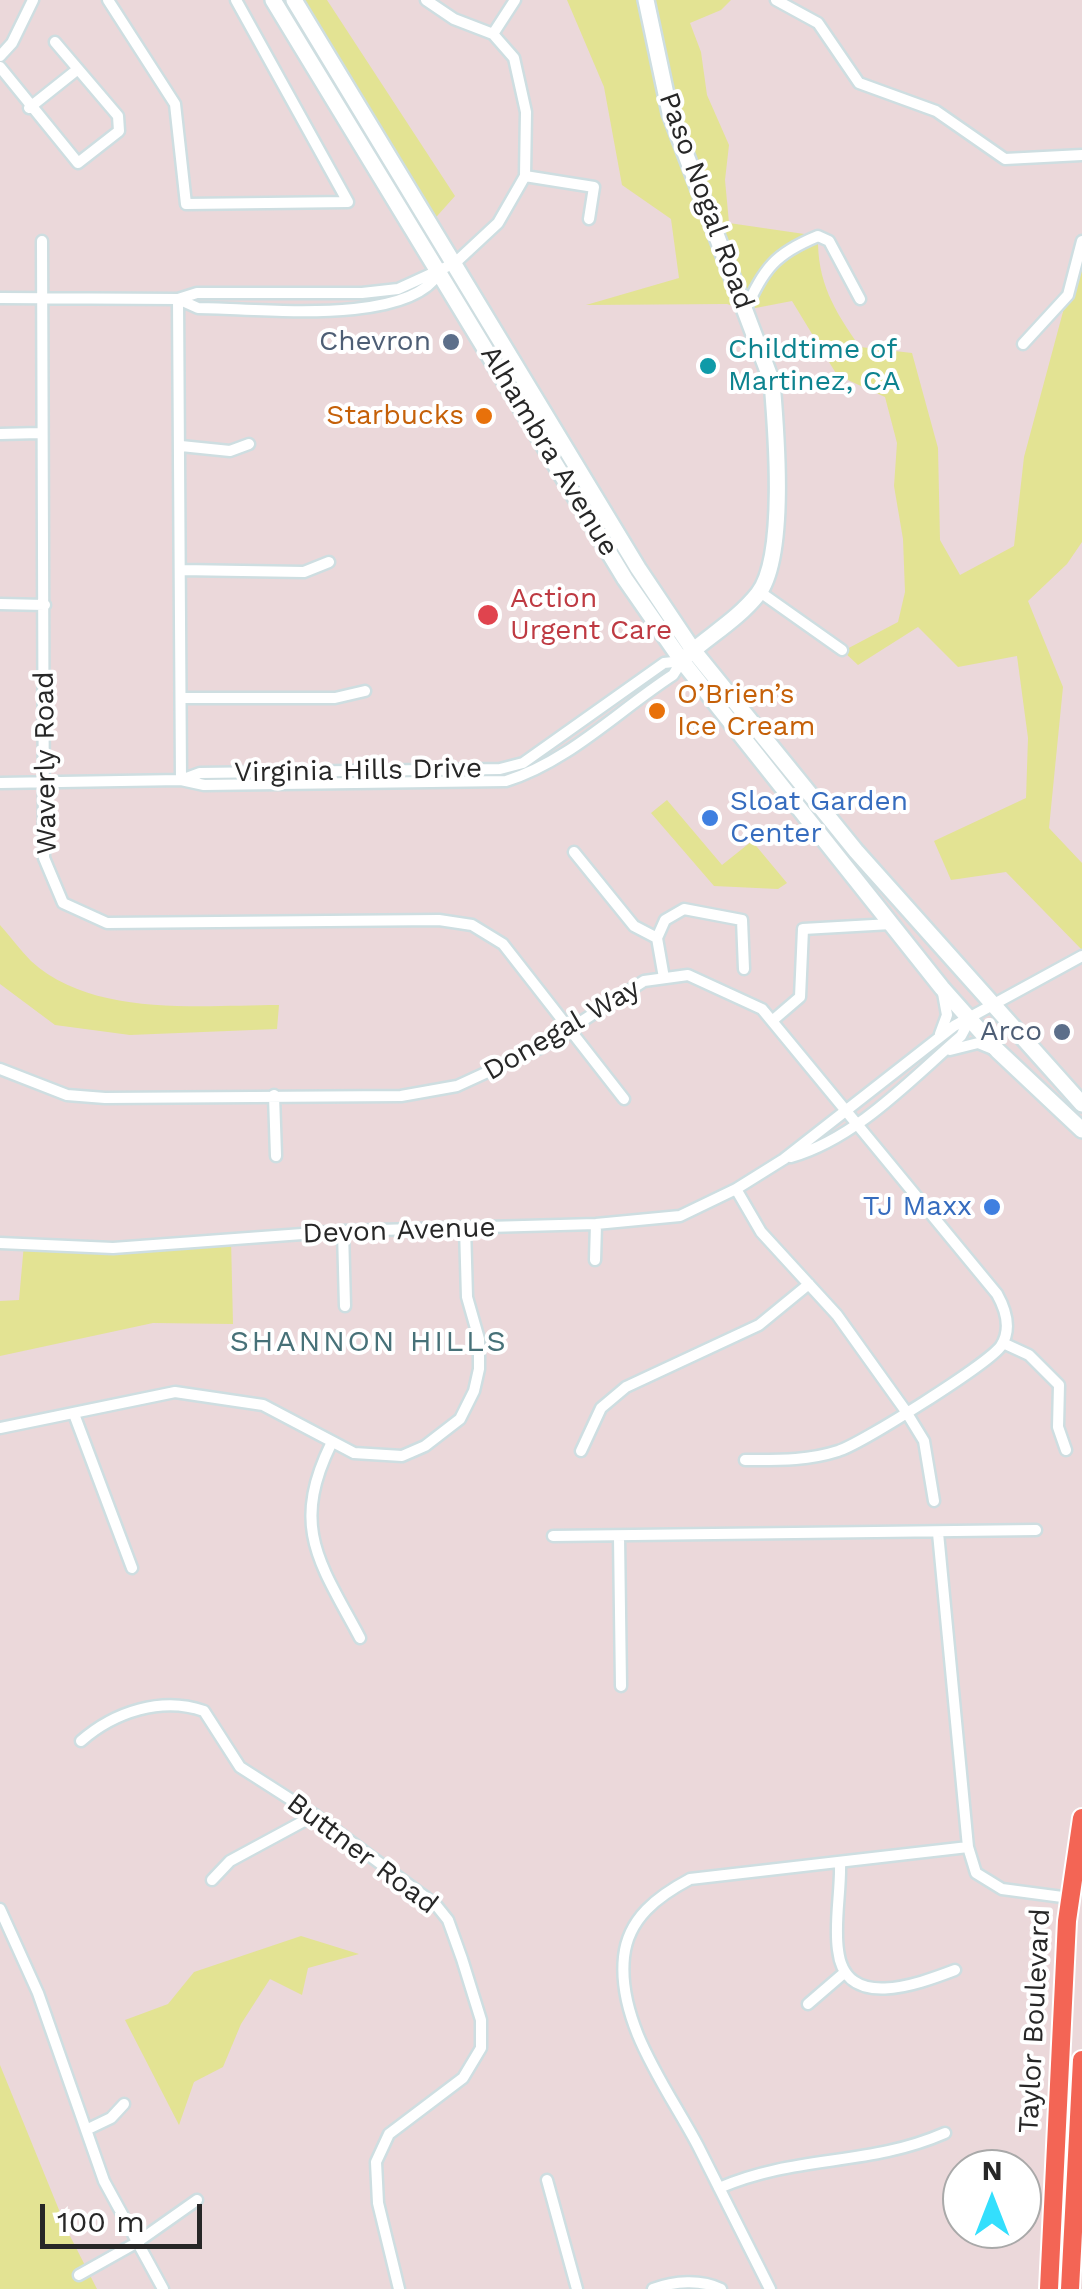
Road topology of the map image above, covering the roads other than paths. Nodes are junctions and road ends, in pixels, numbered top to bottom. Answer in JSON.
{"nodes":[{"id":1,"x":33,"y":0,"type":"edge"},
{"id":2,"x":108,"y":0,"type":"edge"},
{"id":3,"x":236,"y":0,"type":"edge"},
{"id":4,"x":273,"y":0,"type":"edge"},
{"id":5,"x":294,"y":0,"type":"edge"},
{"id":6,"x":426,"y":0,"type":"edge"},
{"id":7,"x":514,"y":0,"type":"edge"},
{"id":8,"x":646,"y":0,"type":"edge"},
{"id":9,"x":776,"y":0,"type":"edge"},
{"id":10,"x":493,"y":34,"type":"junction"},
{"id":11,"x":56,"y":42,"type":"dead end"},
{"id":12,"x":0,"y":56,"type":"edge"},
{"id":13,"x":0,"y":67,"type":"edge"},
{"id":14,"x":78,"y":69,"type":"junction"},
{"id":15,"x":29,"y":108,"type":"junction"},
{"id":16,"x":1082,"y":156,"type":"edge"},
{"id":17,"x":525,"y":176,"type":"junction"},
{"id":18,"x":590,"y":219,"type":"dead end"},
{"id":19,"x":42,"y":241,"type":"dead end"},
{"id":20,"x":1082,"y":241,"type":"edge"},
{"id":21,"x":455,"y":263,"type":"junction"},
{"id":22,"x":439,"y":273,"type":"junction"},
{"id":23,"x":0,"y":298,"type":"edge"},
{"id":24,"x":41,"y":298,"type":"junction"},
{"id":25,"x":178,"y":299,"type":"junction"},
{"id":26,"x":860,"y":299,"type":"dead end"},
{"id":27,"x":745,"y":310,"type":"junction"},
{"id":28,"x":1023,"y":344,"type":"dead end"},
{"id":29,"x":40,"y":433,"type":"junction"},
{"id":30,"x":0,"y":434,"type":"edge"},
{"id":31,"x":249,"y":444,"type":"dead end"},
{"id":32,"x":181,"y":446,"type":"junction"},
{"id":33,"x":329,"y":562,"type":"dead end"},
{"id":34,"x":180,"y":570,"type":"junction"},
{"id":35,"x":760,"y":592,"type":"junction"},
{"id":36,"x":0,"y":604,"type":"edge"},
{"id":37,"x":45,"y":604,"type":"junction"},
{"id":38,"x":842,"y":650,"type":"dead end"},
{"id":39,"x":688,"y":656,"type":"junction"},
{"id":40,"x":365,"y":691,"type":"dead end"},
{"id":41,"x":184,"y":698,"type":"junction"},
{"id":42,"x":181,"y":780,"type":"junction"},
{"id":43,"x":0,"y":783,"type":"edge"},
{"id":44,"x":44,"y":784,"type":"junction"},
{"id":45,"x":574,"y":852,"type":"dead end"},
{"id":46,"x":891,"y":924,"type":"junction"},
{"id":47,"x":657,"y":938,"type":"junction"},
{"id":48,"x":1082,"y":956,"type":"edge"},
{"id":49,"x":744,"y":969,"type":"dead end"},
{"id":50,"x":664,"y":978,"type":"junction"},
{"id":51,"x":942,"y":988,"type":"junction"},
{"id":52,"x":992,"y":1006,"type":"junction"},
{"id":53,"x":969,"y":1020,"type":"junction"},
{"id":54,"x":772,"y":1021,"type":"junction"},
{"id":55,"x":570,"y":1028,"type":"junction"},
{"id":56,"x":934,"y":1043,"type":"junction"},
{"id":57,"x":998,"y":1051,"type":"junction"},
{"id":58,"x":940,"y":1054,"type":"junction"},
{"id":59,"x":0,"y":1069,"type":"edge"},
{"id":60,"x":274,"y":1094,"type":"junction"},
{"id":61,"x":624,"y":1099,"type":"dead end"},
{"id":62,"x":1082,"y":1104,"type":"edge"},
{"id":63,"x":846,"y":1108,"type":"junction"},
{"id":64,"x":858,"y":1124,"type":"junction"},
{"id":65,"x":1082,"y":1130,"type":"edge"},
{"id":66,"x":276,"y":1156,"type":"dead end"},
{"id":67,"x":784,"y":1159,"type":"junction"},
{"id":68,"x":736,"y":1189,"type":"junction"},
{"id":69,"x":596,"y":1224,"type":"junction"},
{"id":70,"x":466,"y":1228,"type":"junction"},
{"id":71,"x":343,"y":1231,"type":"junction"},
{"id":72,"x":0,"y":1243,"type":"edge"},
{"id":73,"x":595,"y":1260,"type":"dead end"},
{"id":74,"x":809,"y":1284,"type":"junction"},
{"id":75,"x":345,"y":1306,"type":"dead end"},
{"id":76,"x":1003,"y":1343,"type":"junction"},
{"id":77,"x":905,"y":1410,"type":"junction"},
{"id":78,"x":74,"y":1414,"type":"junction"},
{"id":79,"x":0,"y":1428,"type":"edge"},
{"id":80,"x":331,"y":1444,"type":"junction"},
{"id":81,"x":1066,"y":1450,"type":"dead end"},
{"id":82,"x":581,"y":1451,"type":"dead end"},
{"id":83,"x":745,"y":1460,"type":"dead end"},
{"id":84,"x":934,"y":1501,"type":"dead end"},
{"id":85,"x":1036,"y":1530,"type":"dead end"},
{"id":86,"x":938,"y":1533,"type":"junction"},
{"id":87,"x":554,"y":1536,"type":"dead end"},
{"id":88,"x":619,"y":1537,"type":"junction"},
{"id":89,"x":132,"y":1568,"type":"dead end"},
{"id":90,"x":360,"y":1638,"type":"dead end"},
{"id":91,"x":621,"y":1686,"type":"dead end"},
{"id":92,"x":80,"y":1741,"type":"dead end"},
{"id":93,"x":316,"y":1815,"type":"junction"},
{"id":94,"x":1082,"y":1818,"type":"edge"},
{"id":95,"x":968,"y":1846,"type":"junction"},
{"id":96,"x":840,"y":1862,"type":"junction"},
{"id":97,"x":212,"y":1880,"type":"dead end"},
{"id":98,"x":1070,"y":1898,"type":"junction"},
{"id":99,"x":0,"y":1910,"type":"edge"},
{"id":100,"x":955,"y":1970,"type":"dead end"},
{"id":101,"x":844,"y":1973,"type":"junction"},
{"id":102,"x":808,"y":2004,"type":"dead end"},
{"id":103,"x":1082,"y":2060,"type":"edge"},
{"id":104,"x":124,"y":2104,"type":"dead end"},
{"id":105,"x":86,"y":2130,"type":"junction"},
{"id":106,"x":945,"y":2133,"type":"dead end"},
{"id":107,"x":547,"y":2180,"type":"dead end"},
{"id":108,"x":720,"y":2188,"type":"junction"},
{"id":109,"x":198,"y":2200,"type":"dead end"},
{"id":110,"x":136,"y":2243,"type":"junction"},
{"id":111,"x":79,"y":2274,"type":"dead end"},
{"id":112,"x":163,"y":2289,"type":"edge"},
{"id":113,"x":399,"y":2289,"type":"edge"},
{"id":114,"x":577,"y":2289,"type":"edge"},
{"id":115,"x":653,"y":2289,"type":"edge"},
{"id":116,"x":721,"y":2289,"type":"edge"},
{"id":117,"x":770,"y":2289,"type":"edge"},
{"id":118,"x":1048,"y":2289,"type":"edge"},
{"id":119,"x":1070,"y":2289,"type":"edge"}],
"edges":[{"from":1,"to":12,"type":"street"},
{"from":2,"to":3,"type":"street"},
{"from":4,"to":22,"type":"main road","name":"Alhambra Avenue"},
{"from":5,"to":21,"type":"main road","name":"Alhambra Avenue"},
{"from":6,"to":10,"type":"street"},
{"from":7,"to":10,"type":"street"},
{"from":8,"to":27,"type":"main road","name":"Paso Nogal Road"},
{"from":9,"to":16,"type":"street"},
{"from":10,"to":17,"type":"street"},
{"from":11,"to":14,"type":"street"},
{"from":13,"to":15,"type":"street"},
{"from":14,"to":15,"type":"street"},
{"from":14,"to":15,"type":"street"},
{"from":17,"to":18,"type":"street"},
{"from":17,"to":21,"type":"street"},
{"from":19,"to":24,"type":"street","name":"Waverly Road"},
{"from":20,"to":28,"type":"street"},
{"from":21,"to":22,"type":"street"},
{"from":21,"to":39,"type":"main road","name":"Alhambra Avenue"},
{"from":22,"to":25,"type":"street"},
{"from":22,"to":25,"type":"street"},
{"from":22,"to":39,"type":"main road","name":"Alhambra Avenue"},
{"from":23,"to":24,"type":"street"},
{"from":24,"to":25,"type":"street"},
{"from":24,"to":29,"type":"street","name":"Waverly Road"},
{"from":25,"to":32,"type":"street"},
{"from":26,"to":27,"type":"street"},
{"from":27,"to":35,"type":"main road","name":"Paso Nogal Road"},
{"from":29,"to":30,"type":"street"},
{"from":29,"to":37,"type":"street","name":"Waverly Road"},
{"from":31,"to":32,"type":"street"},
{"from":32,"to":34,"type":"street"},
{"from":33,"to":34,"type":"street"},
{"from":34,"to":41,"type":"street"},
{"from":35,"to":38,"type":"street"},
{"from":35,"to":39,"type":"main road"},
{"from":36,"to":37,"type":"street"},
{"from":37,"to":44,"type":"street","name":"Waverly Road"},
{"from":39,"to":42,"type":"street","name":"Virginia Hills Drive"},
{"from":39,"to":46,"type":"main road","name":"Alhambra Avenue"},
{"from":39,"to":52,"type":"main road","name":"Alhambra Avenue"},
{"from":40,"to":41,"type":"street"},
{"from":41,"to":42,"type":"street"},
{"from":42,"to":44,"type":"street","name":"Virginia Hills Drive"},
{"from":43,"to":44,"type":"street","name":"Virginia Hills Drive"},
{"from":44,"to":55,"type":"street","name":"Waverly Road"},
{"from":45,"to":47,"type":"street"},
{"from":46,"to":51,"type":"main road","name":"Alhambra Avenue"},
{"from":46,"to":54,"type":"street"},
{"from":47,"to":49,"type":"street"},
{"from":47,"to":50,"type":"street"},
{"from":48,"to":52,"type":"street","name":"Devon Avenue"},
{"from":50,"to":54,"type":"street","name":"Donegal Way"},
{"from":50,"to":55,"type":"street","name":"Donegal Way"},
{"from":51,"to":53,"type":"main road","name":"Alhambra Avenue"},
{"from":51,"to":56,"type":"street"},
{"from":52,"to":53,"type":"street","name":"Devon Avenue"},
{"from":52,"to":62,"type":"main road","name":"Alhambra Avenue"},
{"from":53,"to":56,"type":"street","name":"Devon Avenue"},
{"from":53,"to":57,"type":"main road","name":"Alhambra Avenue"},
{"from":53,"to":58,"type":"street","name":"Devon Avenue"},
{"from":54,"to":63,"type":"street","name":"Donegal Way"},
{"from":55,"to":60,"type":"street","name":"Donegal Way"},
{"from":55,"to":61,"type":"street","name":"Waverly Road"},
{"from":56,"to":63,"type":"street","name":"Devon Avenue"},
{"from":57,"to":58,"type":"street"},
{"from":57,"to":65,"type":"main road","name":"Alhambra Avenue"},
{"from":58,"to":64,"type":"street","name":"Devon Avenue"},
{"from":59,"to":60,"type":"street","name":"Donegal Way"},
{"from":60,"to":66,"type":"street"},
{"from":63,"to":64,"type":"street","name":"Donegal Way"},
{"from":63,"to":67,"type":"street","name":"Devon Avenue"},
{"from":64,"to":67,"type":"street","name":"Devon Avenue"},
{"from":64,"to":76,"type":"street","name":"Donegal Way"},
{"from":67,"to":68,"type":"street","name":"Devon Avenue"},
{"from":68,"to":69,"type":"street","name":"Devon Avenue"},
{"from":68,"to":74,"type":"street"},
{"from":69,"to":70,"type":"street","name":"Devon Avenue"},
{"from":69,"to":73,"type":"street"},
{"from":70,"to":71,"type":"street","name":"Devon Avenue"},
{"from":70,"to":80,"type":"street"},
{"from":71,"to":72,"type":"street","name":"Devon Avenue"},
{"from":71,"to":75,"type":"street"},
{"from":74,"to":77,"type":"street"},
{"from":74,"to":82,"type":"street"},
{"from":76,"to":77,"type":"street"},
{"from":76,"to":81,"type":"street"},
{"from":77,"to":83,"type":"street"},
{"from":77,"to":84,"type":"street"},
{"from":78,"to":79,"type":"street"},
{"from":78,"to":80,"type":"street"},
{"from":78,"to":89,"type":"street"},
{"from":80,"to":90,"type":"street"},
{"from":85,"to":86,"type":"street"},
{"from":86,"to":88,"type":"street"},
{"from":86,"to":95,"type":"street"},
{"from":87,"to":88,"type":"street"},
{"from":88,"to":91,"type":"street"},
{"from":92,"to":93,"type":"street","name":"Buttner Road"},
{"from":93,"to":97,"type":"street"},
{"from":93,"to":113,"type":"street","name":"Buttner Road"},
{"from":94,"to":98,"type":"main road","name":"Taylor Boulevard"},
{"from":95,"to":96,"type":"street"},
{"from":95,"to":98,"type":"street"},
{"from":96,"to":101,"type":"street"},
{"from":96,"to":108,"type":"street"},
{"from":98,"to":118,"type":"main road","name":"Taylor Boulevard"},
{"from":99,"to":105,"type":"street"},
{"from":100,"to":101,"type":"street"},
{"from":101,"to":102,"type":"street"},
{"from":103,"to":119,"type":"main road","name":"Taylor Boulevard"},
{"from":104,"to":105,"type":"street"},
{"from":105,"to":110,"type":"street"},
{"from":106,"to":108,"type":"street"},
{"from":107,"to":114,"type":"street"},
{"from":108,"to":117,"type":"street"},
{"from":109,"to":110,"type":"street"},
{"from":110,"to":111,"type":"street"},
{"from":110,"to":112,"type":"street"},
{"from":115,"to":116,"type":"street"}]}
